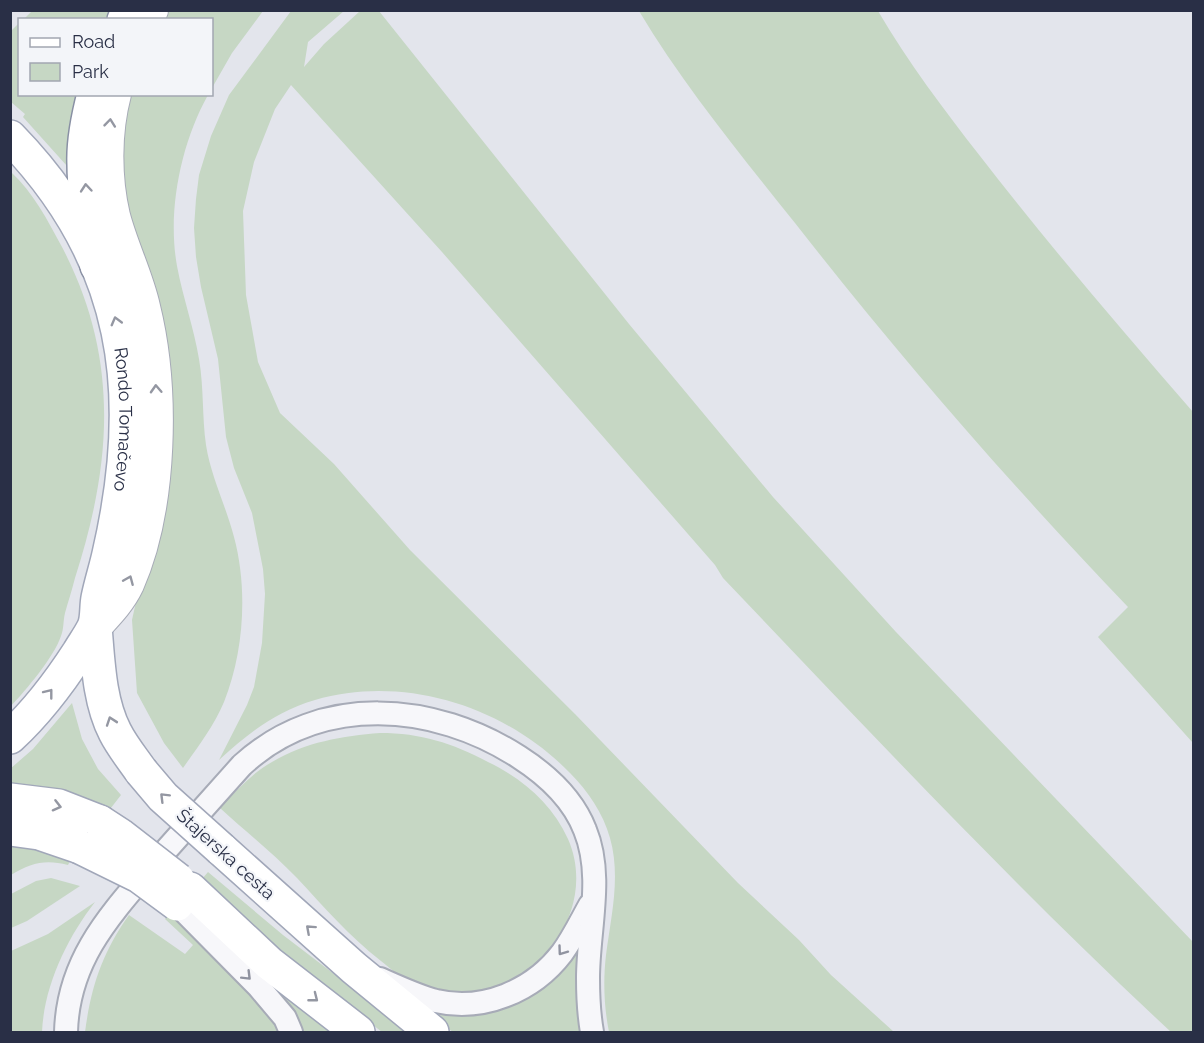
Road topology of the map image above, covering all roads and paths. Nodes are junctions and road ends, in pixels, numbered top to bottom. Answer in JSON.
{"nodes":[{"id":1,"x":94,"y":96,"type":"edge"},
{"id":2,"x":115,"y":96,"type":"edge"},
{"id":3,"x":10,"y":137,"type":"edge"},
{"id":4,"x":97,"y":266,"type":"junction"},
{"id":5,"x":95,"y":627,"type":"junction"},
{"id":6,"x":10,"y":737,"type":"edge"},
{"id":7,"x":10,"y":800,"type":"edge"},
{"id":8,"x":10,"y":829,"type":"edge"},
{"id":9,"x":90,"y":835,"type":"junction"},
{"id":10,"x":183,"y":896,"type":"junction"},
{"id":11,"x":592,"y":901,"type":"junction"},
{"id":12,"x":354,"y":968,"type":"junction"},
{"id":13,"x":66,"y":1032,"type":"edge"},
{"id":14,"x":291,"y":1032,"type":"edge"},
{"id":15,"x":358,"y":1032,"type":"edge"},
{"id":16,"x":432,"y":1032,"type":"edge"},
{"id":17,"x":592,"y":1032,"type":"edge"}],
"edges":[{"from":4,"to":1,"type":"main road","one_way":true},
{"from":5,"to":2,"type":"street","one_way":true},
{"from":3,"to":4,"type":"main road","name":"Rondo Tomačevo"},
{"from":5,"to":4,"type":"main road","name":"Rondo Tomačevo","one_way":true},
{"from":6,"to":5,"type":"main road","name":"Rondo Tomačevo","one_way":true},
{"from":12,"to":5,"type":"main road","name":"Štajerska cesta","one_way":true,"bridge":true},
{"from":7,"to":9,"type":"main road","one_way":true},
{"from":8,"to":9,"type":"main road"},
{"from":9,"to":10,"type":"main road","bridge":true},
{"from":10,"to":14,"type":"street","one_way":true},
{"from":10,"to":15,"type":"main road","one_way":true},
{"from":11,"to":12,"type":"street","one_way":true},
{"from":11,"to":13,"type":"street"},
{"from":11,"to":17,"type":"street"},
{"from":12,"to":16,"type":"main road","name":"Štajerska cesta"}]}
